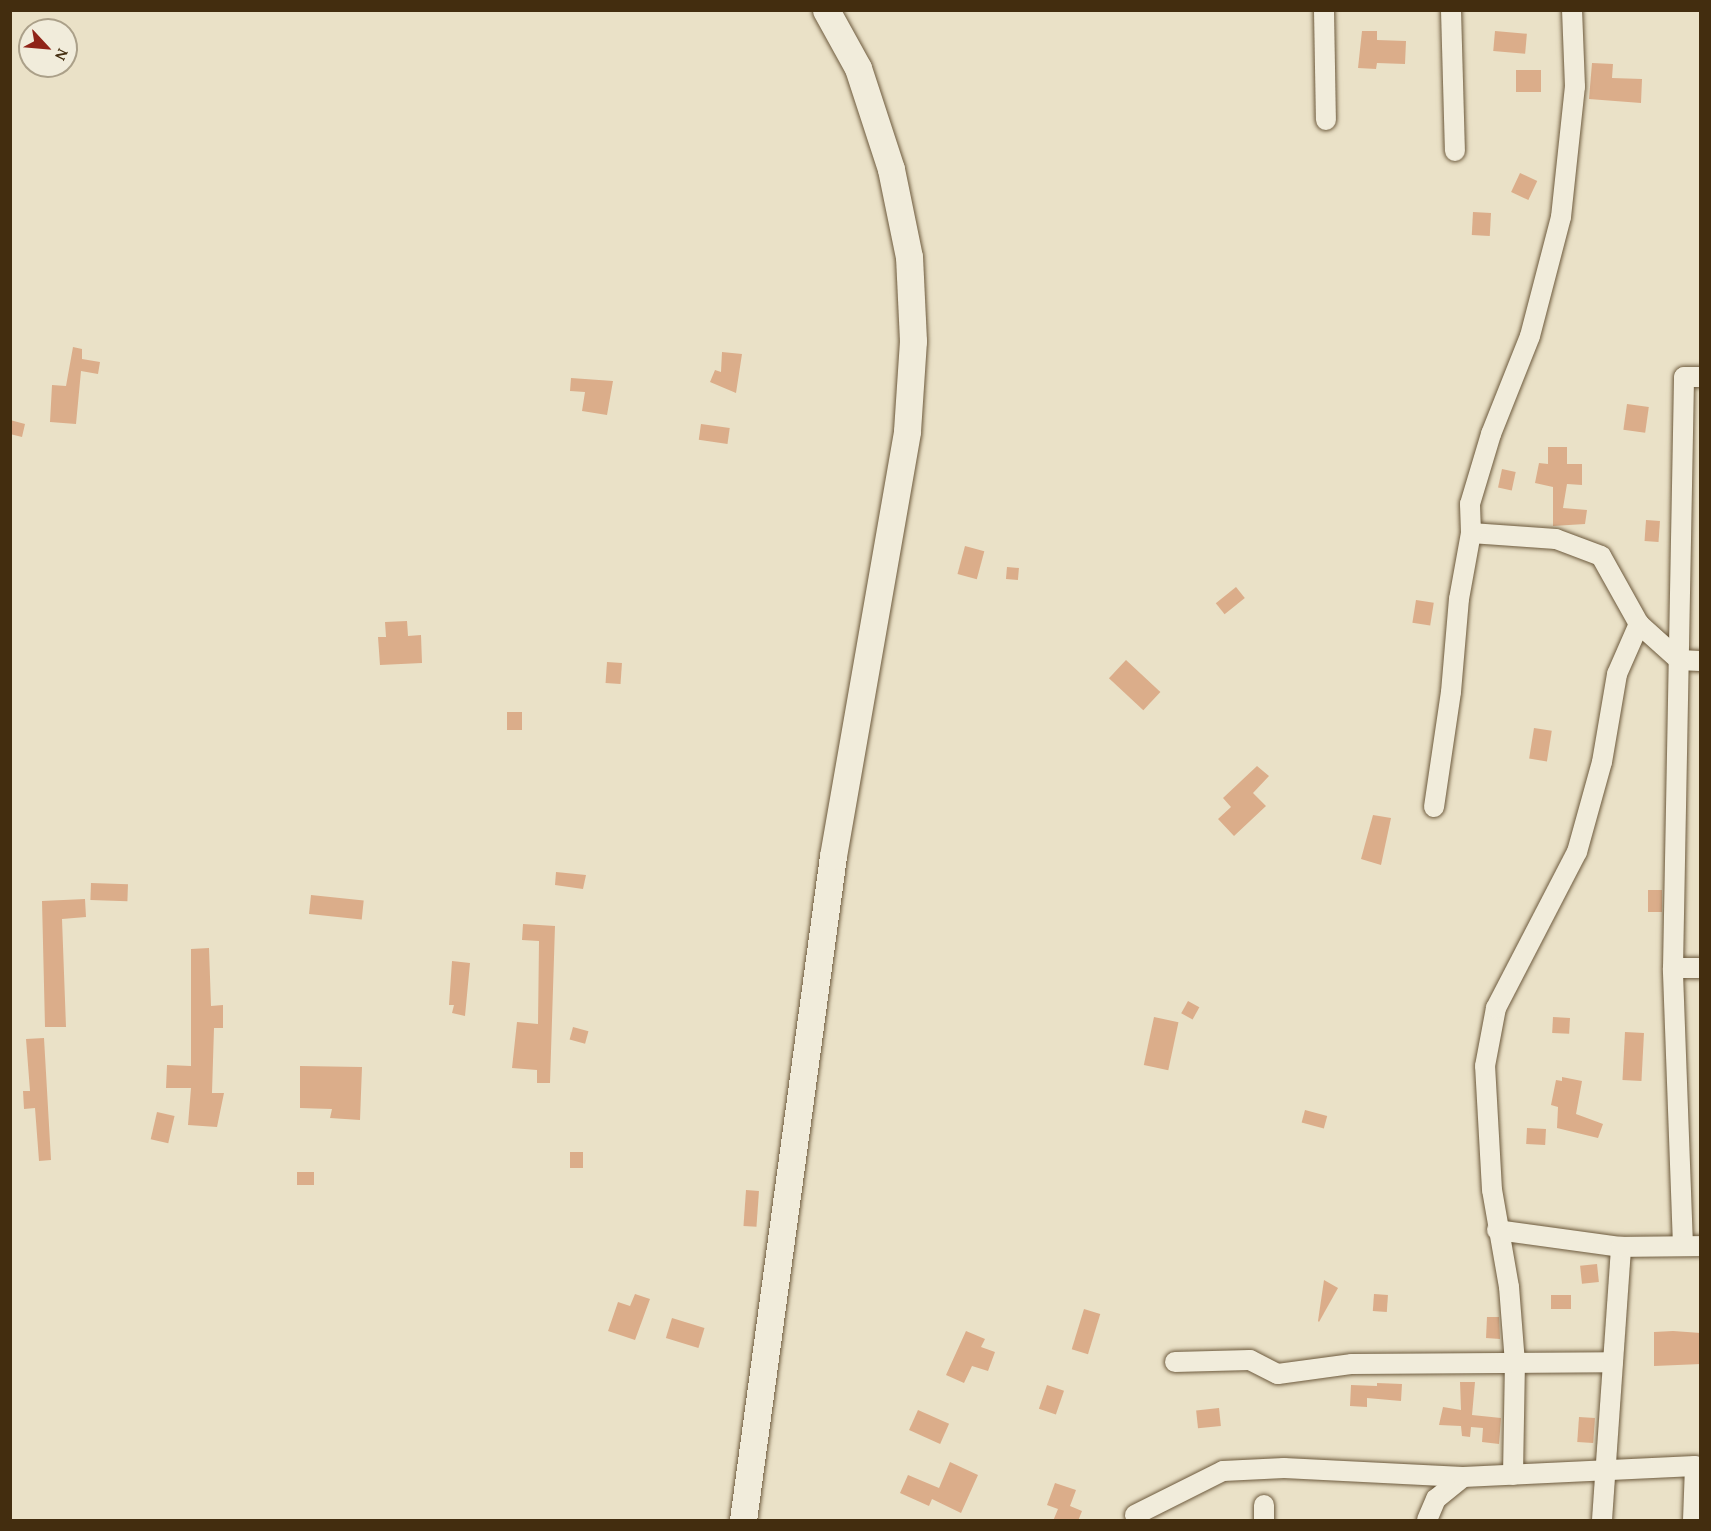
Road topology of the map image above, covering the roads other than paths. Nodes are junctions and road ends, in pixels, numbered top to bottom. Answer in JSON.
{"nodes":[{"id":1,"x":826,"y":10,"type":"edge"},
{"id":2,"x":1324,"y":10,"type":"edge"},
{"id":3,"x":1451,"y":10,"type":"edge"},
{"id":4,"x":1572,"y":10,"type":"edge"},
{"id":5,"x":1326,"y":120,"type":"dead end"},
{"id":6,"x":1455,"y":151,"type":"dead end"},
{"id":7,"x":1701,"y":377,"type":"edge"},
{"id":8,"x":1471,"y":533,"type":"junction"},
{"id":9,"x":1639,"y":624,"type":"junction"},
{"id":10,"x":1678,"y":660,"type":"junction"},
{"id":11,"x":1701,"y":661,"type":"edge"},
{"id":12,"x":1434,"y":807,"type":"dead end"},
{"id":13,"x":1673,"y":968,"type":"junction"},
{"id":14,"x":1701,"y":968,"type":"edge"},
{"id":15,"x":1497,"y":1230,"type":"junction"},
{"id":16,"x":1692,"y":1246,"type":"edge"},
{"id":17,"x":1621,"y":1247,"type":"junction"},
{"id":18,"x":1175,"y":1362,"type":"dead end"},
{"id":19,"x":1613,"y":1362,"type":"junction"},
{"id":20,"x":1515,"y":1363,"type":"junction"},
{"id":21,"x":1698,"y":1466,"type":"edge"},
{"id":22,"x":1605,"y":1471,"type":"junction"},
{"id":23,"x":1513,"y":1475,"type":"junction"},
{"id":24,"x":1463,"y":1478,"type":"junction"},
{"id":25,"x":1135,"y":1515,"type":"dead end"},
{"id":26,"x":743,"y":1521,"type":"edge"},
{"id":27,"x":1426,"y":1521,"type":"edge"},
{"id":28,"x":1602,"y":1521,"type":"edge"},
{"id":29,"x":1693,"y":1521,"type":"edge"}],
"edges":[{"from":1,"to":26,"type":"main road"},
{"from":2,"to":5,"type":"street"},
{"from":3,"to":6,"type":"street"},
{"from":4,"to":8,"type":"street"},
{"from":7,"to":10,"type":"street"},
{"from":8,"to":9,"type":"street"},
{"from":8,"to":12,"type":"street"},
{"from":9,"to":10,"type":"street"},
{"from":9,"to":15,"type":"street"},
{"from":10,"to":11,"type":"street"},
{"from":10,"to":13,"type":"street"},
{"from":13,"to":14,"type":"street"},
{"from":13,"to":16,"type":"street"},
{"from":15,"to":17,"type":"street"},
{"from":15,"to":20,"type":"street"},
{"from":16,"to":17,"type":"street"},
{"from":17,"to":19,"type":"street"},
{"from":18,"to":20,"type":"street"},
{"from":19,"to":20,"type":"street"},
{"from":19,"to":22,"type":"street"},
{"from":20,"to":23,"type":"street"},
{"from":21,"to":22,"type":"street"},
{"from":21,"to":29,"type":"street"},
{"from":22,"to":23,"type":"street"},
{"from":22,"to":28,"type":"street"},
{"from":23,"to":24,"type":"street"},
{"from":24,"to":25,"type":"street"},
{"from":24,"to":27,"type":"street"}]}
